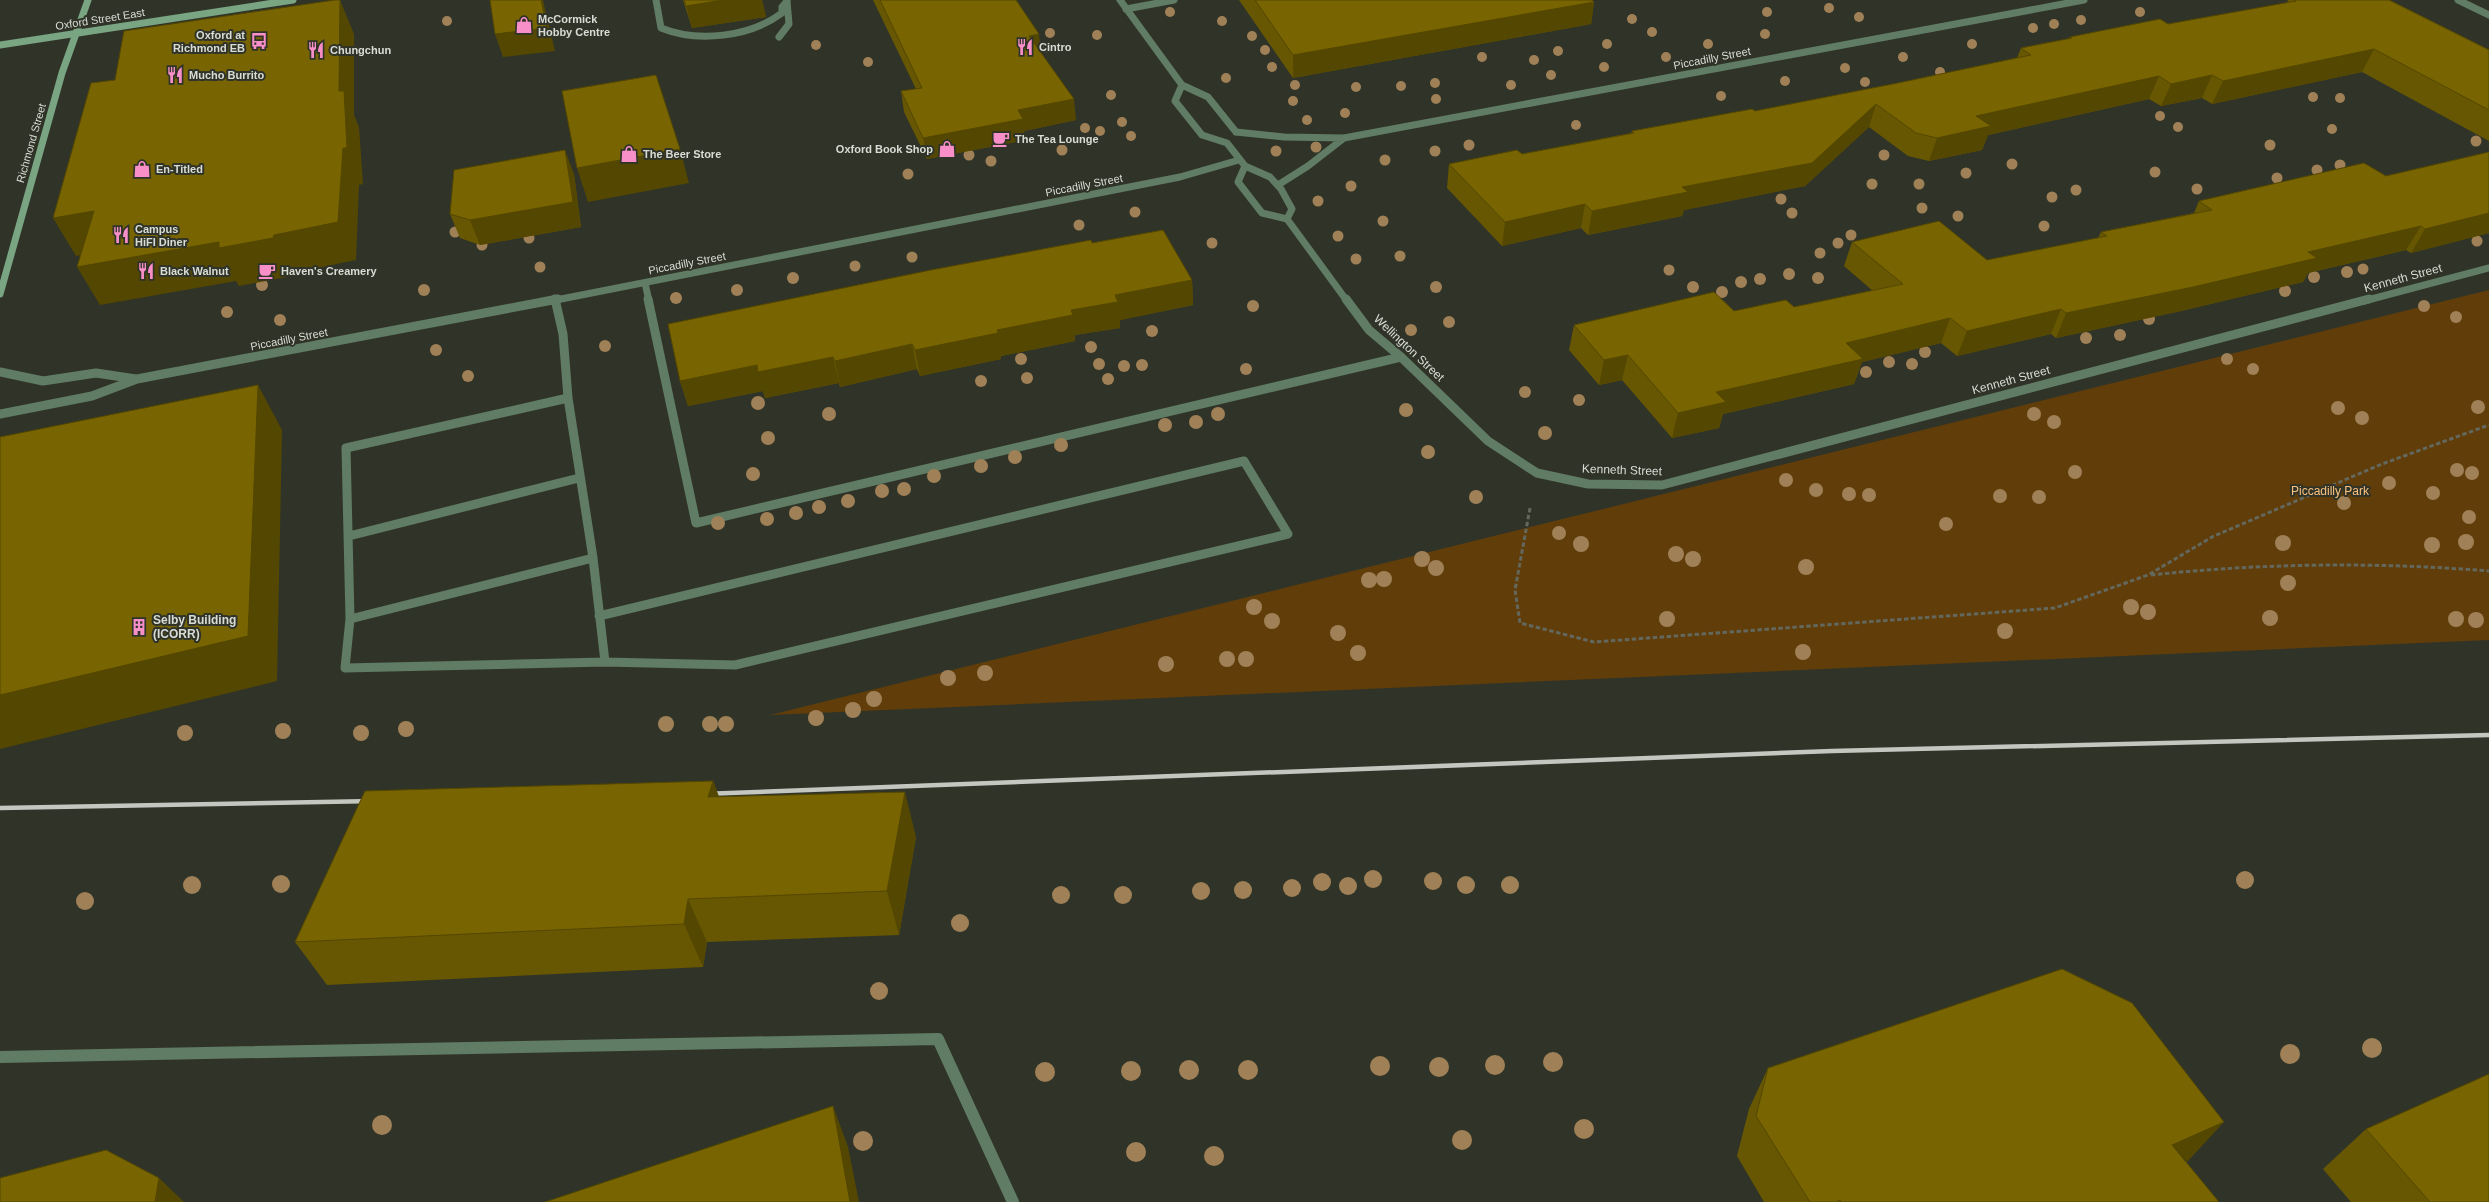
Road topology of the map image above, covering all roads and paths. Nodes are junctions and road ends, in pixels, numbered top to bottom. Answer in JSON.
{"nodes":[{"id":1,"x":88,"y":0,"type":"edge"},
{"id":2,"x":293,"y":0,"type":"edge"},
{"id":3,"x":656,"y":0,"type":"edge"},
{"id":4,"x":1120,"y":0,"type":"edge"},
{"id":5,"x":1174,"y":0,"type":"edge"},
{"id":6,"x":2084,"y":0,"type":"edge"},
{"id":7,"x":2458,"y":0,"type":"edge"},
{"id":8,"x":788,"y":1,"type":"edge"},
{"id":9,"x":1126,"y":8,"type":"junction"},
{"id":10,"x":2489,"y":15,"type":"edge"},
{"id":11,"x":78,"y":33,"type":"junction"},
{"id":12,"x":779,"y":38,"type":"dead end"},
{"id":13,"x":0,"y":45,"type":"edge"},
{"id":14,"x":1182,"y":85,"type":"junction"},
{"id":15,"x":1236,"y":132,"type":"junction"},
{"id":16,"x":1344,"y":138,"type":"junction"},
{"id":17,"x":1227,"y":143,"type":"junction"},
{"id":18,"x":1242,"y":163,"type":"junction"},
{"id":19,"x":1278,"y":186,"type":"junction"},
{"id":20,"x":1287,"y":219,"type":"junction"},
{"id":21,"x":2489,"y":268,"type":"edge"},
{"id":22,"x":645,"y":282,"type":"junction"},
{"id":23,"x":0,"y":294,"type":"edge"},
{"id":24,"x":555,"y":299,"type":"junction"},
{"id":25,"x":1401,"y":357,"type":"junction"},
{"id":26,"x":0,"y":372,"type":"edge"},
{"id":27,"x":137,"y":379,"type":"junction"},
{"id":28,"x":568,"y":398,"type":"junction"},
{"id":29,"x":0,"y":414,"type":"edge"},
{"id":30,"x":2489,"y":425,"type":"edge"},
{"id":31,"x":1537,"y":472,"type":"junction"},
{"id":32,"x":580,"y":478,"type":"junction"},
{"id":33,"x":349,"y":536,"type":"junction"},
{"id":34,"x":593,"y":558,"type":"junction"},
{"id":35,"x":2489,"y":572,"type":"edge"},
{"id":36,"x":2148,"y":575,"type":"junction"},
{"id":37,"x":599,"y":616,"type":"junction"},
{"id":38,"x":350,"y":619,"type":"junction"},
{"id":39,"x":605,"y":662,"type":"junction"},
{"id":40,"x":0,"y":1056,"type":"edge"},
{"id":41,"x":1013,"y":1202,"type":"edge"}],
"edges":[{"from":1,"to":11,"type":"main road","name":"Richmond Street"},
{"from":2,"to":11,"type":"main road","name":"Oxford Street East"},
{"from":3,"to":8,"type":"street"},
{"from":4,"to":9,"type":"street"},
{"from":5,"to":9,"type":"street"},
{"from":6,"to":16,"type":"street","name":"Piccadilly Street"},
{"from":7,"to":10,"type":"street"},
{"from":8,"to":12,"type":"street"},
{"from":9,"to":14,"type":"street"},
{"from":11,"to":13,"type":"main road","name":"Oxford Street East"},
{"from":11,"to":23,"type":"main road","name":"Richmond Street"},
{"from":14,"to":15,"type":"street"},
{"from":14,"to":17,"type":"street"},
{"from":15,"to":16,"type":"street","name":"Piccadilly Street"},
{"from":15,"to":17,"type":"street"},
{"from":16,"to":19,"type":"street","name":"Piccadilly Street"},
{"from":17,"to":18,"type":"street"},
{"from":18,"to":19,"type":"street"},
{"from":18,"to":20,"type":"street"},
{"from":18,"to":22,"type":"street","name":"Piccadilly Street"},
{"from":19,"to":20,"type":"street"},
{"from":20,"to":25,"type":"street","name":"Wellington Street"},
{"from":21,"to":31,"type":"street","name":"Kenneth Street"},
{"from":22,"to":24,"type":"street","name":"Piccadilly Street"},
{"from":22,"to":25,"type":"street"},
{"from":24,"to":27,"type":"street","name":"Piccadilly Street"},
{"from":24,"to":28,"type":"street"},
{"from":25,"to":31,"type":"street","name":"Wellington Street"},
{"from":26,"to":27,"type":"street","name":"Piccadilly Street"},
{"from":27,"to":29,"type":"street","name":"Piccadilly Street"},
{"from":28,"to":32,"type":"street"},
{"from":28,"to":33,"type":"street"},
{"from":30,"to":36,"type":"path"},
{"from":31,"to":36,"type":"path"},
{"from":32,"to":33,"type":"street"},
{"from":32,"to":34,"type":"street"},
{"from":33,"to":38,"type":"street"},
{"from":34,"to":37,"type":"street"},
{"from":34,"to":38,"type":"street"},
{"from":35,"to":36,"type":"path"},
{"from":37,"to":39,"type":"street"},
{"from":37,"to":39,"type":"street"},
{"from":38,"to":39,"type":"street"},
{"from":40,"to":41,"type":"street"}]}
